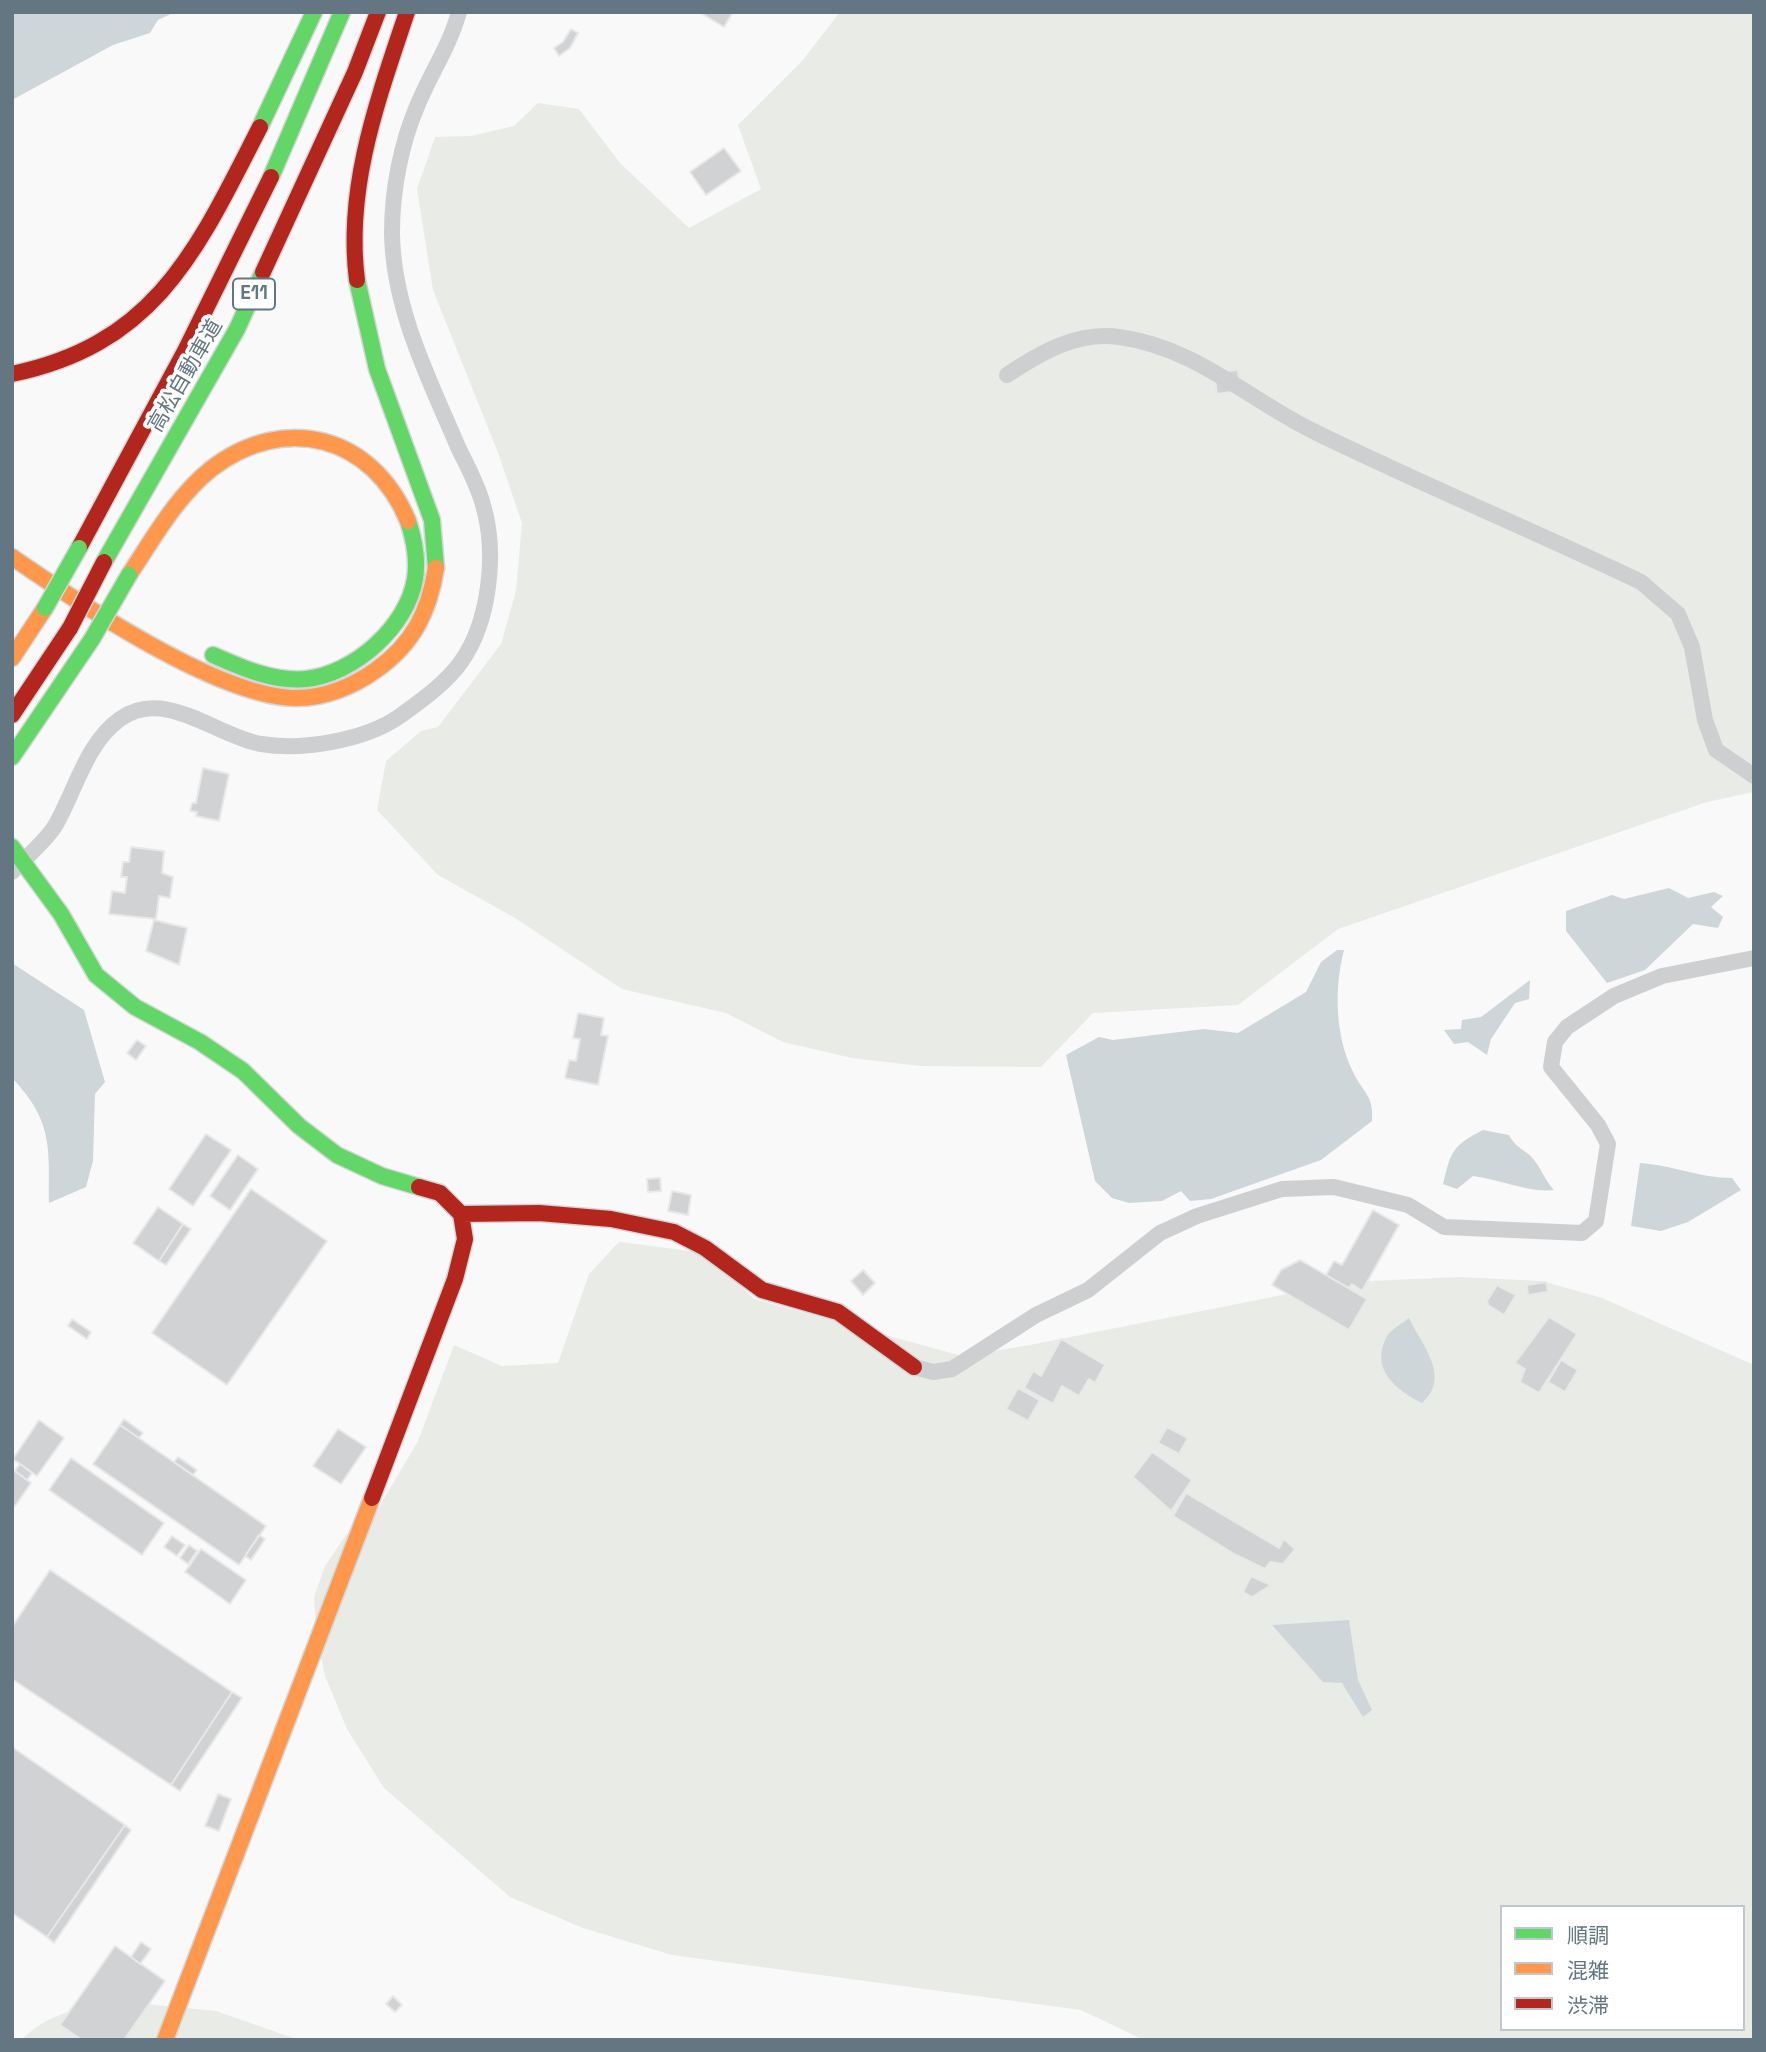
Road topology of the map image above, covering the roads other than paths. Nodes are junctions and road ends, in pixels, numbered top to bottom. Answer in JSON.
{"nodes":[{"id":1,"x":314,"y":12,"type":"edge"},
{"id":2,"x":342,"y":12,"type":"edge"},
{"id":3,"x":378,"y":12,"type":"edge"},
{"id":4,"x":407,"y":12,"type":"edge"},
{"id":5,"x":459,"y":12,"type":"edge"},
{"id":6,"x":12,"y":374,"type":"edge"},
{"id":7,"x":1006,"y":375,"type":"dead end"},
{"id":8,"x":12,"y":557,"type":"edge"},
{"id":9,"x":52,"y":561,"type":"dead end"},
{"id":10,"x":132,"y":610,"type":"dead end"},
{"id":11,"x":200,"y":650,"type":"dead end"},
{"id":12,"x":12,"y":658,"type":"edge"},
{"id":13,"x":12,"y":715,"type":"edge"},
{"id":14,"x":12,"y":757,"type":"edge"},
{"id":15,"x":1754,"y":776,"type":"edge"},
{"id":16,"x":16,"y":860,"type":"edge"},
{"id":17,"x":1754,"y":958,"type":"edge"},
{"id":18,"x":461,"y":1214,"type":"junction"},
{"id":19,"x":914,"y":1367,"type":"joint"},
{"id":20,"x":164,"y":2040,"type":"edge"}],
"edges":[{"from":1,"to":6,"type":"main road"},
{"from":2,"to":12,"type":"main road","name":"高松自動車道","number":"E11","bridge":true},
{"from":3,"to":13,"type":"main road","name":"高松自動車道","number":"E11","bridge":true},
{"from":4,"to":8,"type":"main road"},
{"from":5,"to":16,"type":"street"},
{"from":7,"to":15,"type":"street"},
{"from":9,"to":10,"type":"main road"},
{"from":11,"to":14,"type":"main road","bridge":true},
{"from":16,"to":18,"type":"main road"},
{"from":17,"to":19,"type":"street"},
{"from":18,"to":19,"type":"main road"},
{"from":18,"to":20,"type":"main road"}]}
